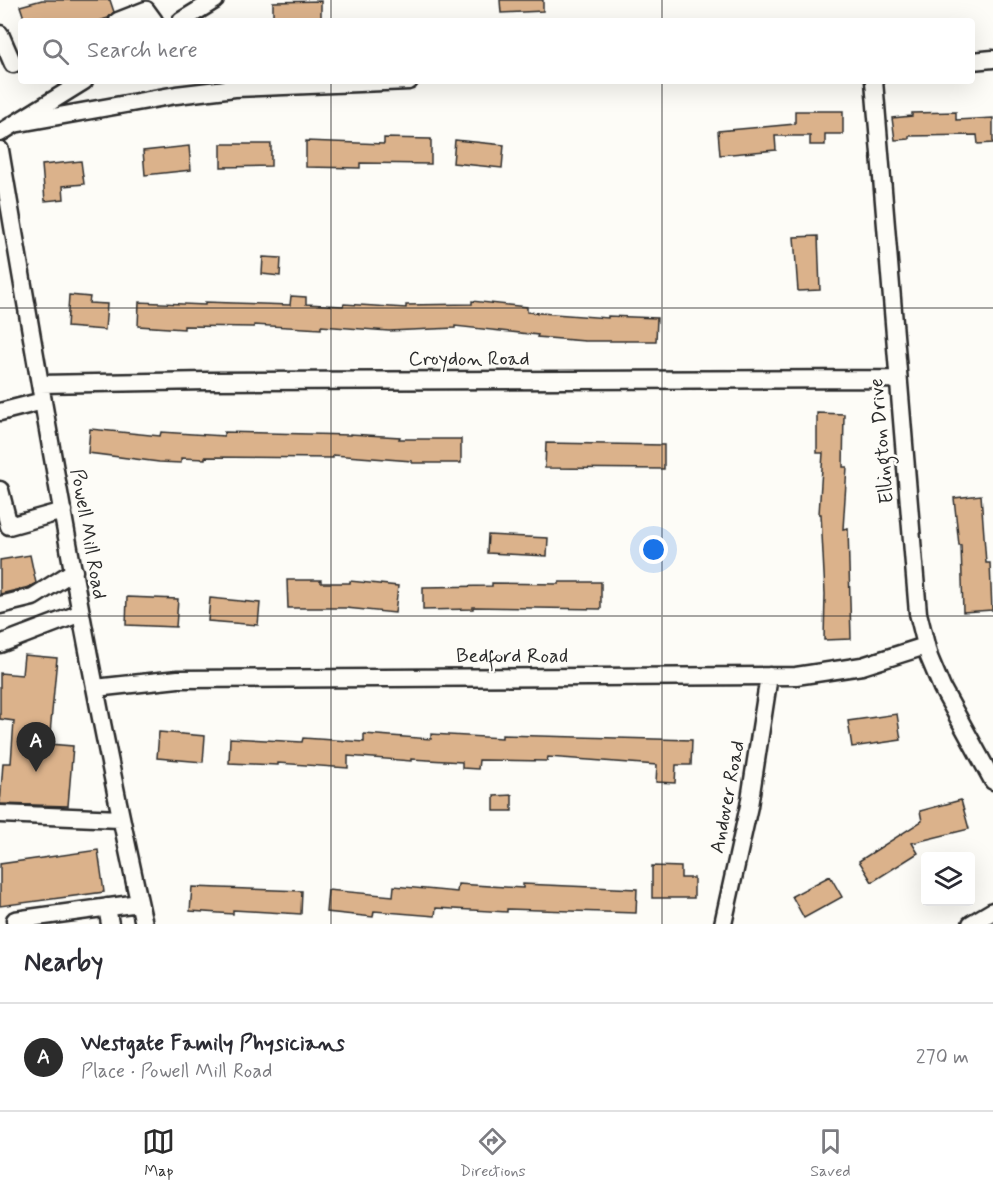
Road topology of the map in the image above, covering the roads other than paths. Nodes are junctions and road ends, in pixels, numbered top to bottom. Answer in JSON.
{"nodes":[{"id":1,"x":215,"y":0,"type":"edge"},
{"id":2,"x":147,"y":10,"type":"edge"},
{"id":3,"x":126,"y":18,"type":"edge"},
{"id":4,"x":186,"y":18,"type":"edge"},
{"id":5,"x":0,"y":34,"type":"edge"},
{"id":6,"x":993,"y":59,"type":"edge"},
{"id":7,"x":975,"y":61,"type":"edge"},
{"id":8,"x":11,"y":63,"type":"edge"},
{"id":9,"x":79,"y":84,"type":"edge"},
{"id":10,"x":334,"y":84,"type":"edge"},
{"id":11,"x":874,"y":84,"type":"edge"},
{"id":12,"x":184,"y":87,"type":"edge"},
{"id":13,"x":7,"y":129,"type":"edge"},
{"id":14,"x":0,"y":150,"type":"edge"},
{"id":15,"x":898,"y":379,"type":"junction"},
{"id":16,"x":40,"y":384,"type":"junction"},
{"id":17,"x":43,"y":401,"type":"junction"},
{"id":18,"x":0,"y":412,"type":"edge"},
{"id":19,"x":0,"y":490,"type":"edge"},
{"id":20,"x":63,"y":511,"type":"junction"},
{"id":21,"x":74,"y":571,"type":"junction"},
{"id":22,"x":0,"y":605,"type":"edge"},
{"id":23,"x":81,"y":613,"type":"junction"},
{"id":24,"x":0,"y":645,"type":"edge"},
{"id":25,"x":925,"y":646,"type":"junction"},
{"id":26,"x":769,"y":676,"type":"junction"},
{"id":27,"x":95,"y":688,"type":"junction"},
{"id":28,"x":993,"y":782,"type":"edge"},
{"id":29,"x":0,"y":814,"type":"edge"},
{"id":30,"x":120,"y":819,"type":"junction"},
{"id":31,"x":139,"y":903,"type":"junction"},
{"id":32,"x":107,"y":907,"type":"junction"},
{"id":33,"x":993,"y":911,"type":"edge"},
{"id":34,"x":16,"y":924,"type":"edge"},
{"id":35,"x":110,"y":924,"type":"edge"},
{"id":36,"x":144,"y":924,"type":"edge"},
{"id":37,"x":723,"y":924,"type":"edge"},
{"id":38,"x":971,"y":924,"type":"edge"}],
"edges":[{"from":1,"to":4,"type":"street"},
{"from":2,"to":3,"type":"street"},
{"from":5,"to":8,"type":"street"},
{"from":6,"to":7,"type":"street"},
{"from":9,"to":13,"type":"street"},
{"from":10,"to":12,"type":"street"},
{"from":11,"to":15,"type":"street","name":"Ellington Drive"},
{"from":12,"to":13,"type":"street"},
{"from":14,"to":16,"type":"street","name":"Powell Mill Road"},
{"from":15,"to":16,"type":"street","name":"Croydon Road"},
{"from":15,"to":25,"type":"street","name":"Ellington Drive"},
{"from":16,"to":17,"type":"street","name":"Powell Mill Road"},
{"from":17,"to":18,"type":"street"},
{"from":17,"to":20,"type":"street","name":"Powell Mill Road"},
{"from":19,"to":20,"type":"street"},
{"from":20,"to":21,"type":"street","name":"Powell Mill Road"},
{"from":21,"to":22,"type":"street"},
{"from":21,"to":23,"type":"street","name":"Powell Mill Road"},
{"from":23,"to":24,"type":"street"},
{"from":23,"to":27,"type":"street","name":"Powell Mill Road"},
{"from":25,"to":26,"type":"street","name":"Bedford Road"},
{"from":25,"to":28,"type":"street","name":"Ellington Drive"},
{"from":26,"to":27,"type":"street","name":"Bedford Road"},
{"from":26,"to":37,"type":"street","name":"Andover Road"},
{"from":27,"to":30,"type":"street","name":"Powell Mill Road"},
{"from":29,"to":30,"type":"street"},
{"from":30,"to":31,"type":"street","name":"Powell Mill Road"},
{"from":31,"to":32,"type":"street"},
{"from":31,"to":36,"type":"street","name":"Powell Mill Road"},
{"from":32,"to":34,"type":"street"},
{"from":32,"to":35,"type":"street"},
{"from":33,"to":38,"type":"street"}]}
